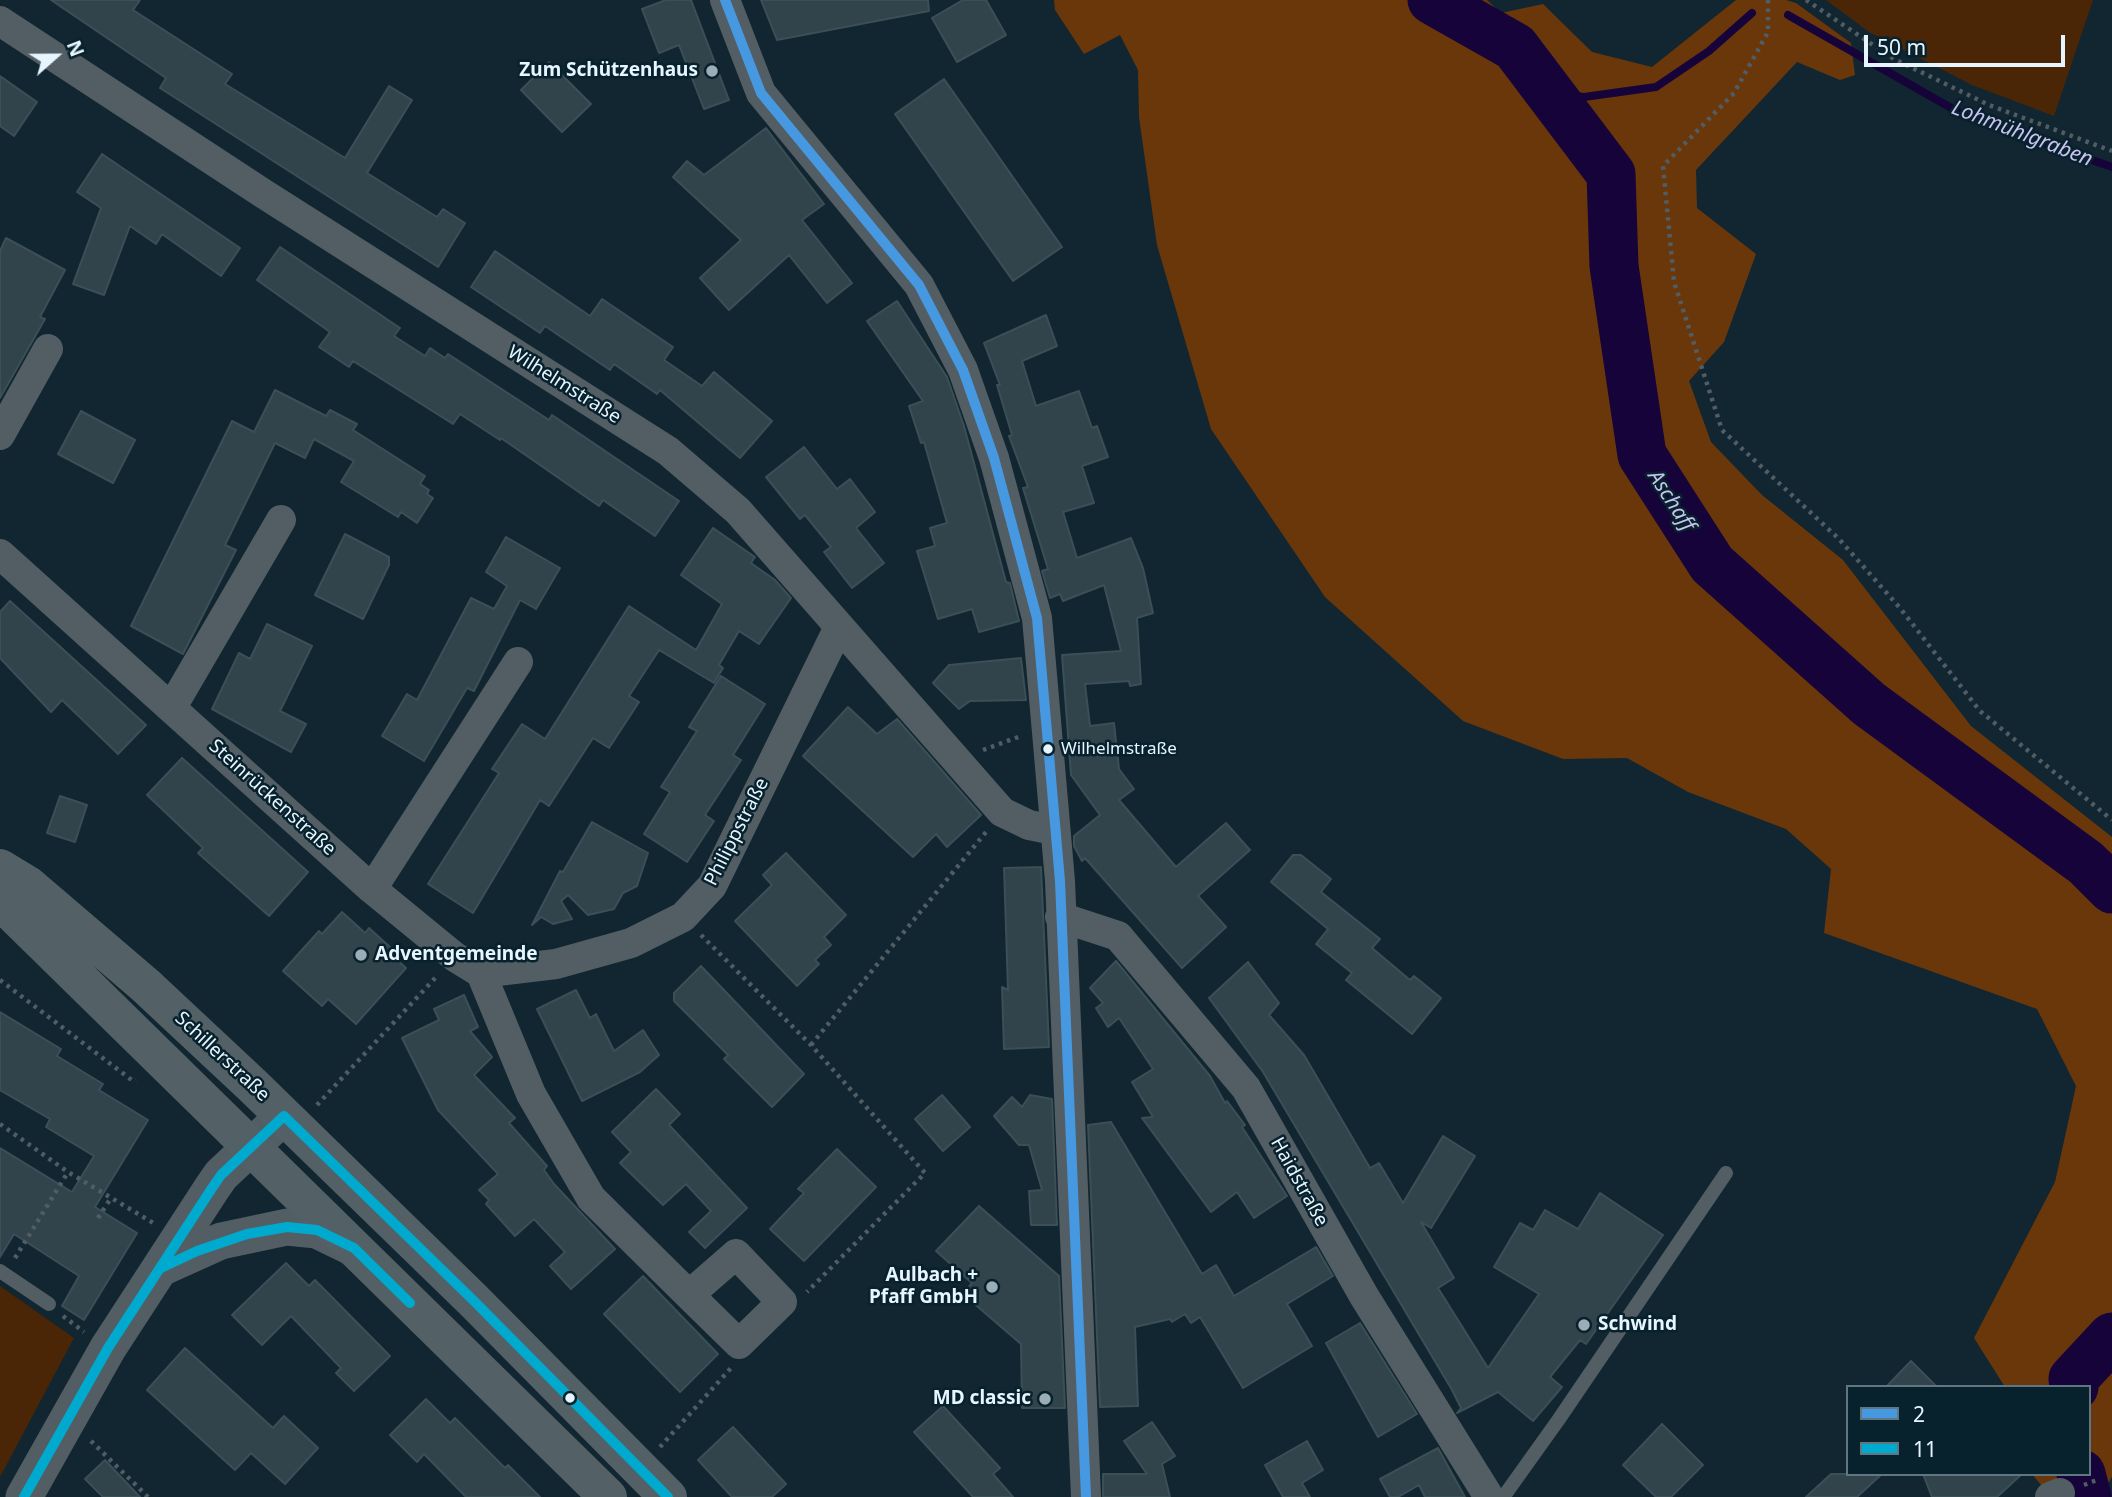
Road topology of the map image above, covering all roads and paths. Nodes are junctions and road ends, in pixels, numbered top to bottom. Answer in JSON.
{"nodes":[{"id":1,"x":725,"y":0,"type":"edge"},
{"id":2,"x":1768,"y":0,"type":"edge"},
{"id":3,"x":1806,"y":0,"type":"edge"},
{"id":4,"x":0,"y":21,"type":"edge"},
{"id":5,"x":2112,"y":151,"type":"edge"},
{"id":6,"x":48,"y":349,"type":"dead end"},
{"id":7,"x":0,"y":436,"type":"edge"},
{"id":8,"x":281,"y":520,"type":"dead end"},
{"id":9,"x":0,"y":554,"type":"edge"},
{"id":10,"x":839,"y":627,"type":"junction"},
{"id":11,"x":518,"y":662,"type":"dead end"},
{"id":12,"x":172,"y":707,"type":"junction"},
{"id":13,"x":1002,"y":812,"type":"junction"},
{"id":14,"x":2112,"y":820,"type":"edge"},
{"id":15,"x":1054,"y":830,"type":"junction"},
{"id":16,"x":0,"y":868,"type":"edge"},
{"id":17,"x":372,"y":889,"type":"junction"},
{"id":18,"x":0,"y":901,"type":"edge"},
{"id":19,"x":683,"y":917,"type":"junction"},
{"id":20,"x":1060,"y":917,"type":"junction"},
{"id":21,"x":455,"y":957,"type":"junction"},
{"id":22,"x":481,"y":972,"type":"junction"},
{"id":23,"x":0,"y":980,"type":"edge"},
{"id":24,"x":811,"y":1045,"type":"junction"},
{"id":25,"x":171,"y":1071,"type":"junction"},
{"id":26,"x":300,"y":1112,"type":"junction"},
{"id":27,"x":0,"y":1124,"type":"edge"},
{"id":28,"x":251,"y":1150,"type":"junction"},
{"id":29,"x":68,"y":1172,"type":"junction"},
{"id":30,"x":1726,"y":1173,"type":"dead end"},
{"id":31,"x":111,"y":1198,"type":"junction"},
{"id":32,"x":98,"y":1218,"type":"dead end"},
{"id":33,"x":152,"y":1223,"type":"dead end"},
{"id":34,"x":354,"y":1248,"type":"junction"},
{"id":35,"x":161,"y":1268,"type":"junction"},
{"id":36,"x":3,"y":1272,"type":"edge"},
{"id":37,"x":690,"y":1295,"type":"junction"},
{"id":38,"x":782,"y":1302,"type":"junction"},
{"id":39,"x":49,"y":1304,"type":"dead end"},
{"id":40,"x":739,"y":1344,"type":"junction"},
{"id":41,"x":67,"y":1420,"type":"junction"},
{"id":42,"x":655,"y":1484,"type":"edge"},
{"id":43,"x":24,"y":1497,"type":"edge"},
{"id":44,"x":148,"y":1497,"type":"edge"},
{"id":45,"x":608,"y":1497,"type":"edge"},
{"id":46,"x":1086,"y":1497,"type":"edge"},
{"id":47,"x":1489,"y":1497,"type":"edge"},
{"id":48,"x":1497,"y":1497,"type":"edge"}],
"edges":[{"from":1,"to":15,"type":"street"},
{"from":2,"to":14,"type":"path"},
{"from":3,"to":5,"type":"path"},
{"from":4,"to":10,"type":"street","name":"Wilhelmstraße"},
{"from":6,"to":7,"type":"street"},
{"from":8,"to":12,"type":"street"},
{"from":9,"to":12,"type":"street","name":"Steinrückenstraße"},
{"from":10,"to":13,"type":"street","name":"Wilhelmstraße"},
{"from":10,"to":19,"type":"street","name":"Philippstraße"},
{"from":11,"to":17,"type":"street"},
{"from":12,"to":17,"type":"street","name":"Steinrückenstraße"},
{"from":13,"to":15,"type":"street","name":"Wilhelmstraße"},
{"from":13,"to":24,"type":"path"},
{"from":15,"to":20,"type":"street"},
{"from":16,"to":26,"type":"main road","name":"Schillerstraße"},
{"from":17,"to":21,"type":"street","name":"Steinrückenstraße"},
{"from":18,"to":25,"type":"main road"},
{"from":19,"to":22,"type":"street","name":"Philippstraße"},
{"from":19,"to":24,"type":"path"},
{"from":20,"to":46,"type":"street"},
{"from":20,"to":47,"type":"street","name":"Haidstraße"},
{"from":21,"to":22,"type":"street","name":"Steinrückenstraße"},
{"from":21,"to":26,"type":"path"},
{"from":22,"to":37,"type":"street"},
{"from":23,"to":25,"type":"path"},
{"from":24,"to":38,"type":"path"},
{"from":25,"to":28,"type":"main road"},
{"from":26,"to":28,"type":"street"},
{"from":26,"to":42,"type":"main road","name":"Schillerstraße"},
{"from":27,"to":29,"type":"path"},
{"from":28,"to":34,"type":"main road"},
{"from":28,"to":35,"type":"street"},
{"from":29,"to":31,"type":"path"},
{"from":29,"to":36,"type":"path"},
{"from":30,"to":48,"type":"lane"},
{"from":31,"to":32,"type":"path"},
{"from":31,"to":33,"type":"path"},
{"from":34,"to":35,"type":"street"},
{"from":34,"to":45,"type":"main road"},
{"from":35,"to":41,"type":"street"},
{"from":36,"to":39,"type":"lane"},
{"from":37,"to":38,"type":"street"},
{"from":37,"to":40,"type":"street"},
{"from":38,"to":40,"type":"street"},
{"from":40,"to":42,"type":"path"},
{"from":41,"to":43,"type":"street"},
{"from":41,"to":44,"type":"path"}]}
